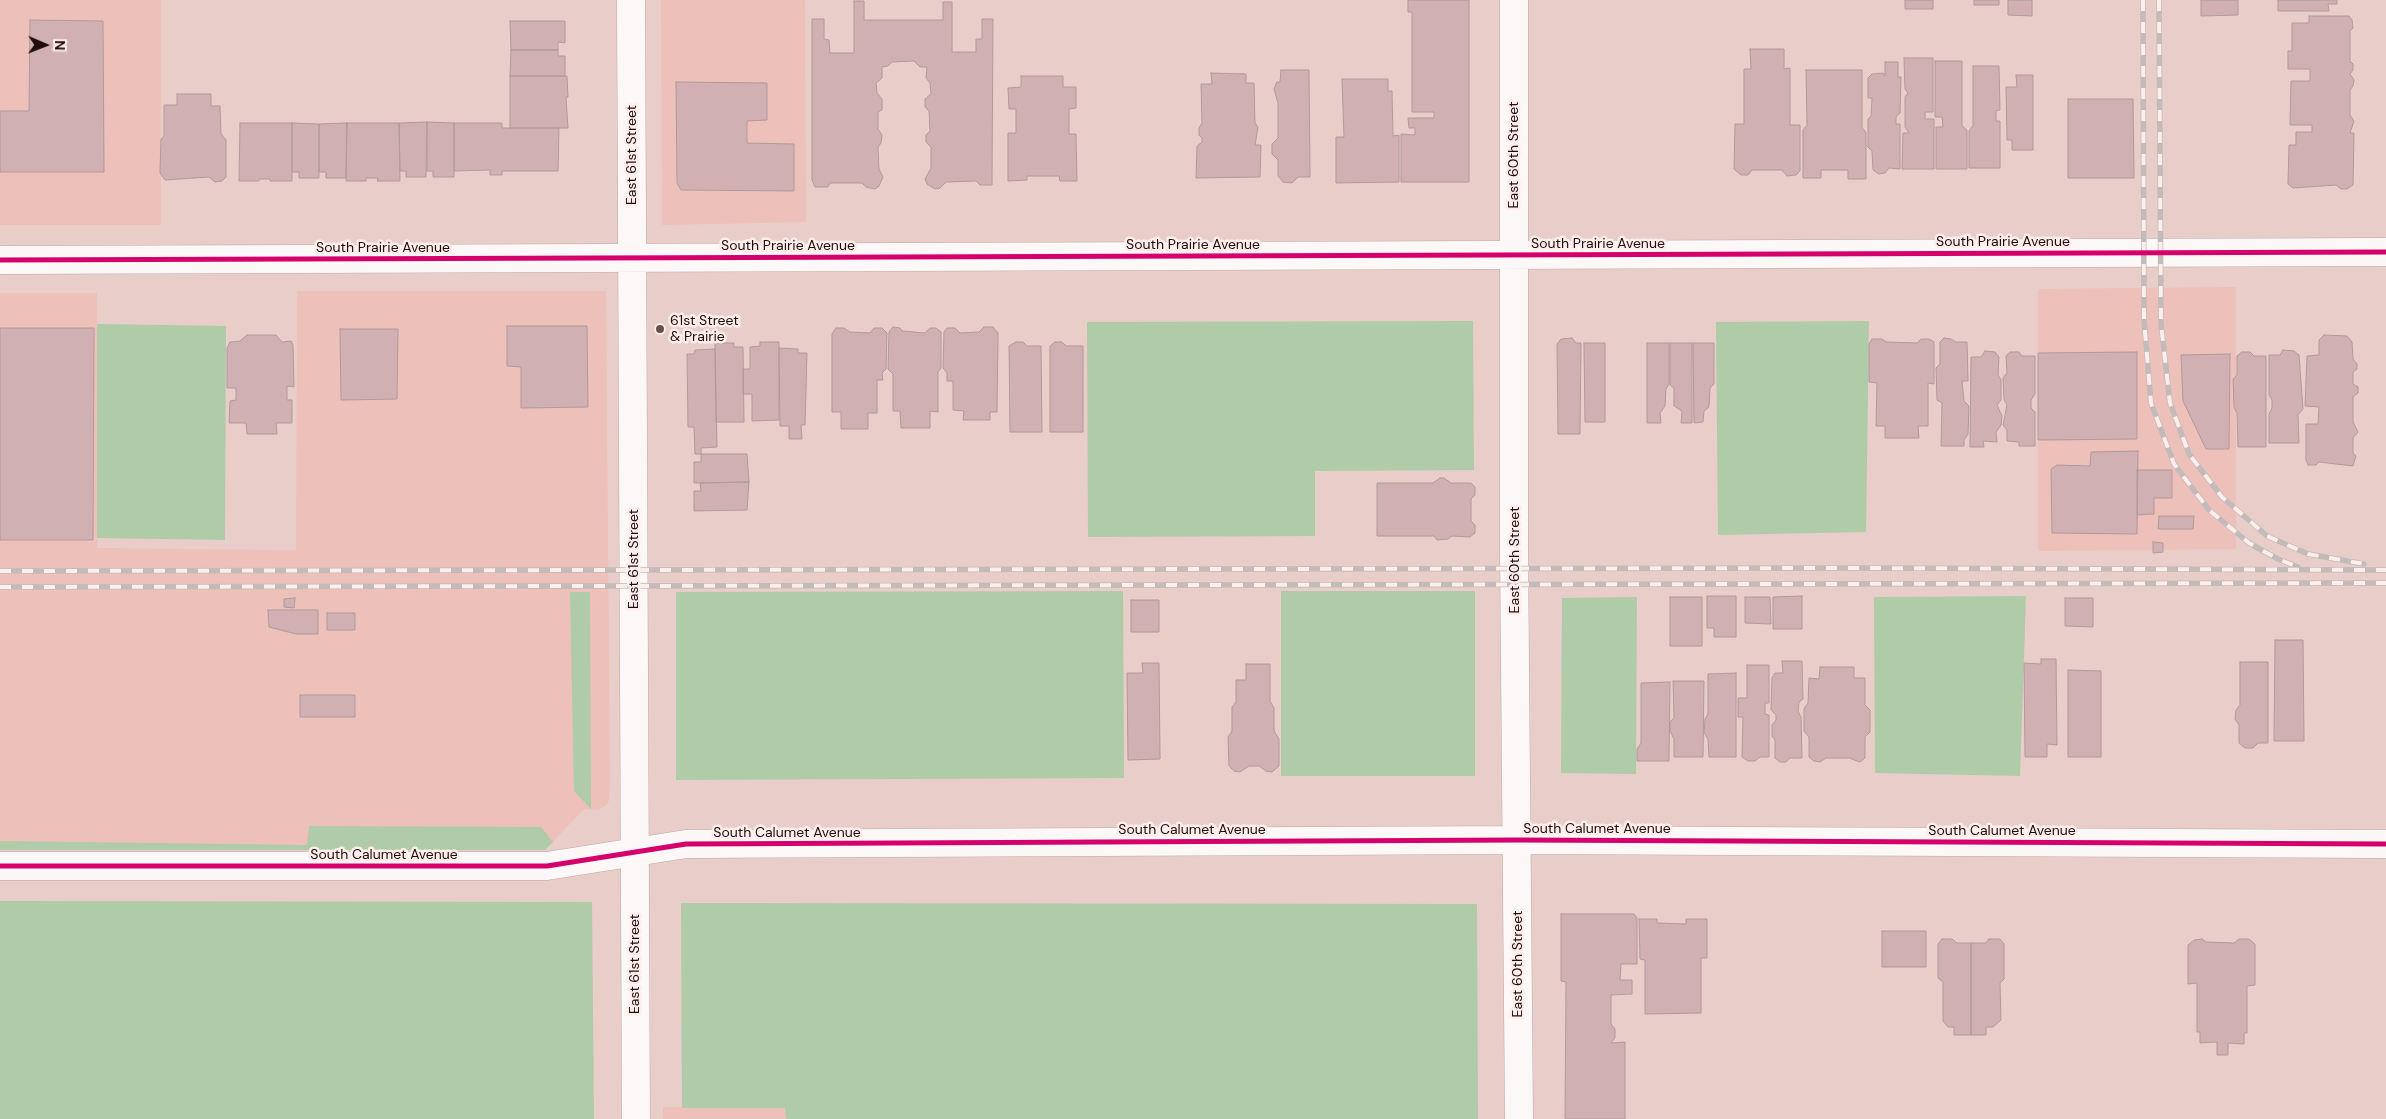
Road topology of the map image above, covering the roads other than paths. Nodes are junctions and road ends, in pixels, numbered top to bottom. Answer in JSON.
{"nodes":[{"id":1,"x":632,"y":0,"type":"edge"},
{"id":2,"x":1514,"y":0,"type":"edge"},
{"id":3,"x":2386,"y":252,"type":"edge"},
{"id":4,"x":1515,"y":255,"type":"junction"},
{"id":5,"x":633,"y":258,"type":"junction"},
{"id":6,"x":0,"y":260,"type":"edge"},
{"id":7,"x":1518,"y":840,"type":"junction"},
{"id":8,"x":2386,"y":844,"type":"edge"},
{"id":9,"x":635,"y":852,"type":"junction"},
{"id":10,"x":0,"y":866,"type":"edge"},
{"id":11,"x":636,"y":1119,"type":"edge"},
{"id":12,"x":1519,"y":1119,"type":"edge"}],
"edges":[{"from":1,"to":5,"type":"street","name":"East 61st Street"},
{"from":2,"to":4,"type":"street","name":"East 60th Street"},
{"from":3,"to":4,"type":"street","name":"South Prairie Avenue"},
{"from":4,"to":5,"type":"street","name":"South Prairie Avenue"},
{"from":4,"to":7,"type":"street","name":"East 60th Street"},
{"from":5,"to":6,"type":"street","name":"South Prairie Avenue"},
{"from":5,"to":9,"type":"street","name":"East 61st Street"},
{"from":7,"to":8,"type":"street","name":"South Calumet Avenue"},
{"from":7,"to":9,"type":"street","name":"South Calumet Avenue"},
{"from":7,"to":12,"type":"street","name":"East 60th Street"},
{"from":9,"to":10,"type":"street","name":"South Calumet Avenue"},
{"from":9,"to":11,"type":"street","name":"East 61st Street"}]}
